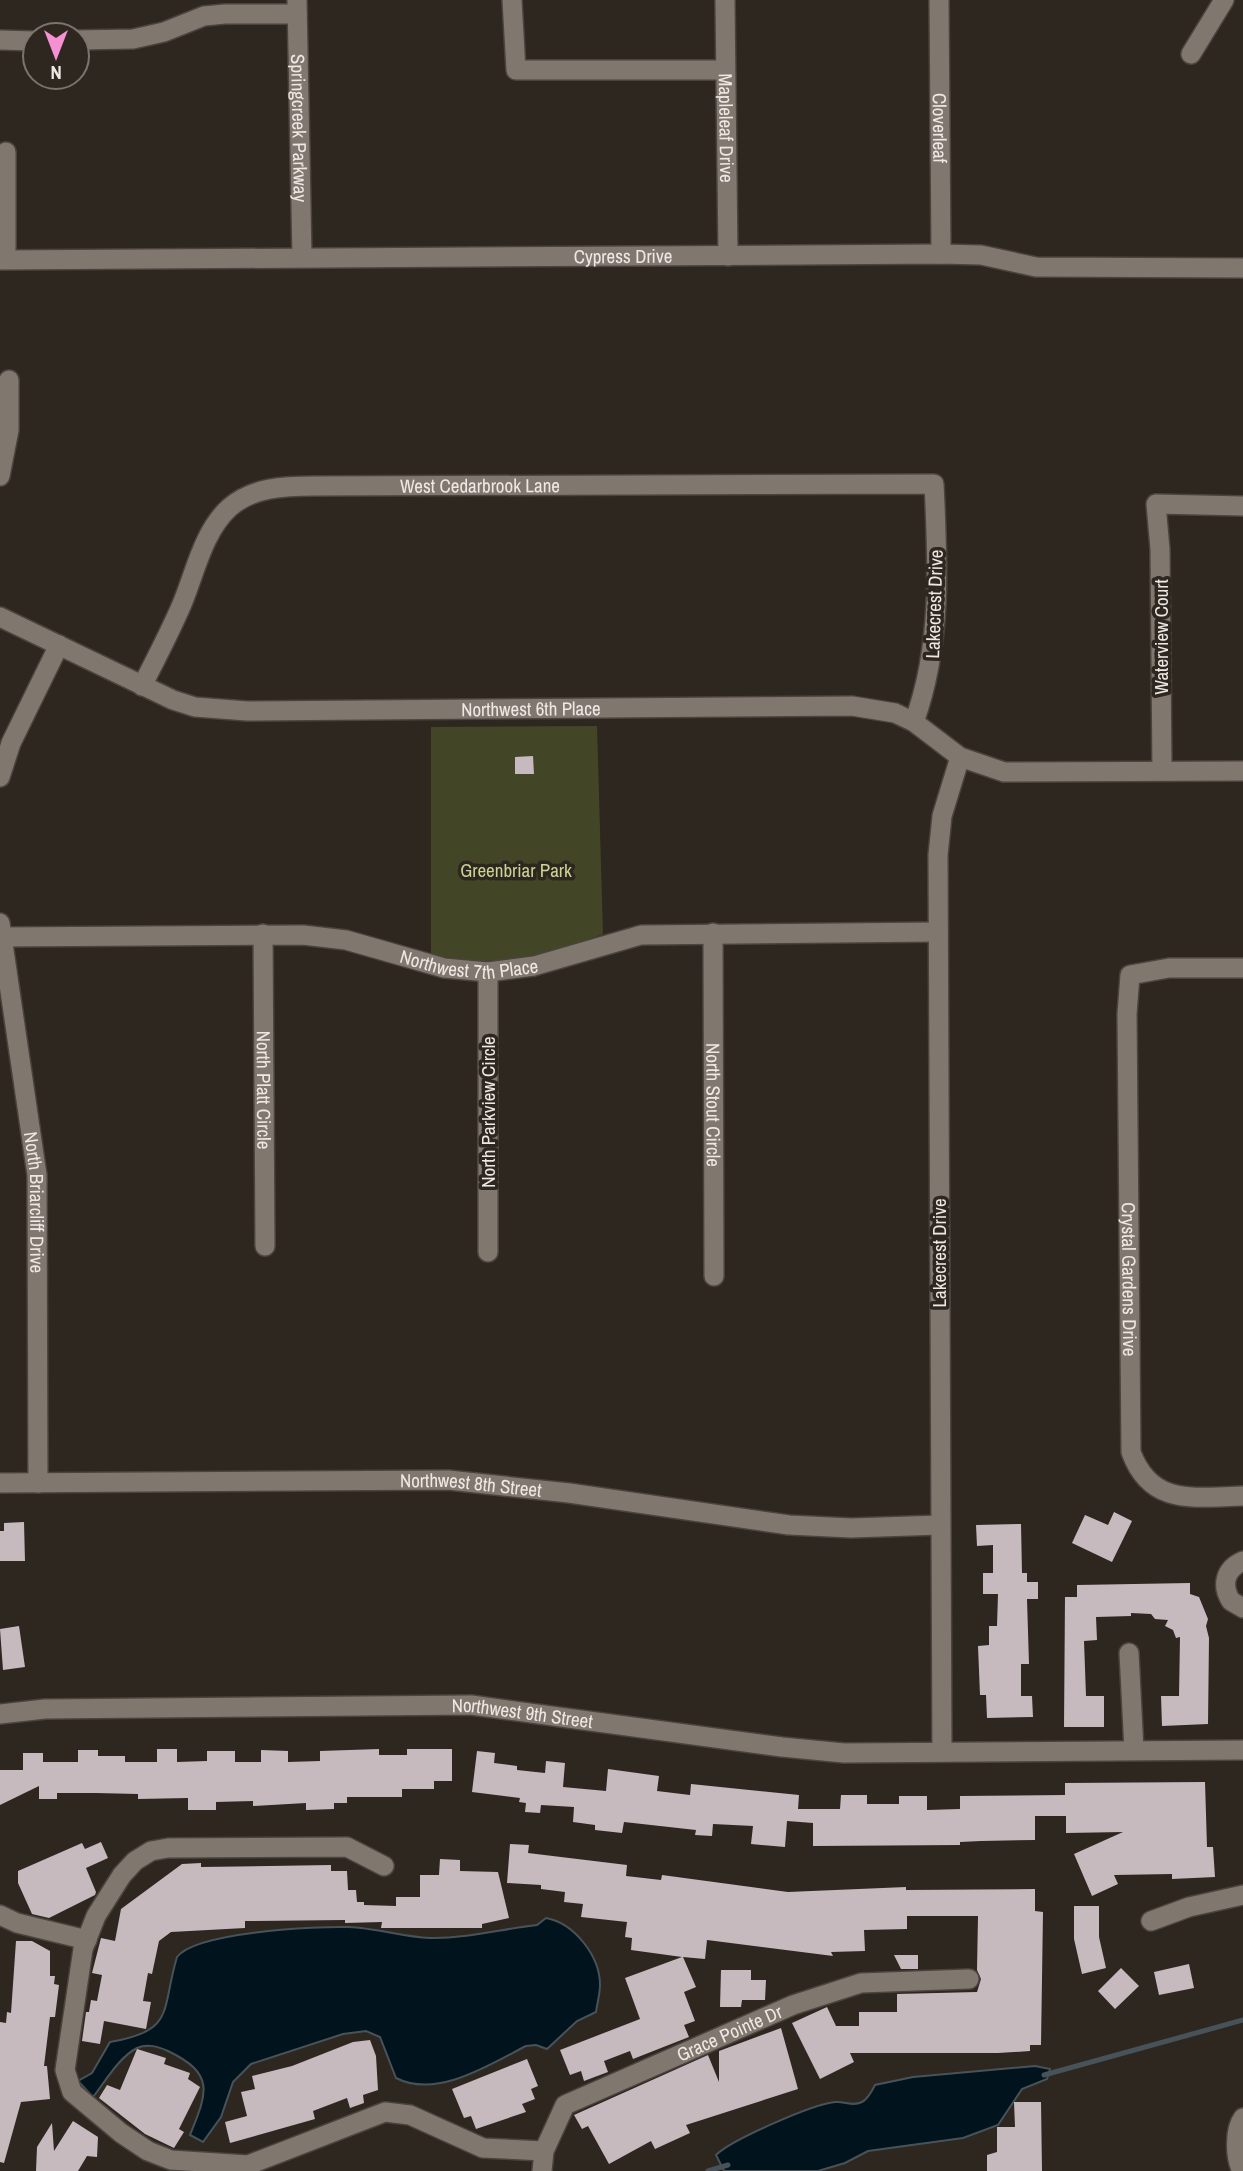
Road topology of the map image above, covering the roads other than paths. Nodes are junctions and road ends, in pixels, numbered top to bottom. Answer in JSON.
{"nodes":[{"id":1,"x":512,"y":0,"type":"edge"},
{"id":2,"x":725,"y":0,"type":"edge"},
{"id":3,"x":939,"y":0,"type":"edge"},
{"id":4,"x":1224,"y":0,"type":"edge"},
{"id":5,"x":297,"y":7,"type":"edge"},
{"id":6,"x":0,"y":40,"type":"edge"},
{"id":7,"x":91,"y":40,"type":"edge"},
{"id":8,"x":21,"y":41,"type":"edge"},
{"id":9,"x":1191,"y":54,"type":"dead end"},
{"id":10,"x":725,"y":70,"type":"junction"},
{"id":11,"x":6,"y":152,"type":"dead end"},
{"id":12,"x":941,"y":254,"type":"junction"},
{"id":13,"x":729,"y":256,"type":"junction"},
{"id":14,"x":302,"y":257,"type":"junction"},
{"id":15,"x":3,"y":260,"type":"edge"},
{"id":16,"x":1243,"y":268,"type":"edge"},
{"id":17,"x":9,"y":380,"type":"dead end"},
{"id":18,"x":0,"y":476,"type":"edge"},
{"id":19,"x":934,"y":484,"type":"joint"},
{"id":20,"x":1243,"y":506,"type":"edge"},
{"id":21,"x":0,"y":617,"type":"edge"},
{"id":22,"x":59,"y":645,"type":"junction"},
{"id":23,"x":142,"y":686,"type":"junction"},
{"id":24,"x":914,"y":722,"type":"junction"},
{"id":25,"x":960,"y":757,"type":"junction"},
{"id":26,"x":1162,"y":771,"type":"junction"},
{"id":27,"x":1243,"y":771,"type":"edge"},
{"id":28,"x":0,"y":777,"type":"edge"},
{"id":29,"x":0,"y":923,"type":"edge"},
{"id":30,"x":938,"y":932,"type":"junction"},
{"id":31,"x":713,"y":933,"type":"junction"},
{"id":32,"x":263,"y":934,"type":"junction"},
{"id":33,"x":1,"y":937,"type":"edge"},
{"id":34,"x":1243,"y":968,"type":"edge"},
{"id":35,"x":488,"y":972,"type":"junction"},
{"id":36,"x":265,"y":1247,"type":"dead end"},
{"id":37,"x":488,"y":1252,"type":"dead end"},
{"id":38,"x":714,"y":1276,"type":"dead end"},
{"id":39,"x":0,"y":1483,"type":"edge"},
{"id":40,"x":38,"y":1483,"type":"junction"},
{"id":41,"x":1243,"y":1496,"type":"edge"},
{"id":42,"x":940,"y":1525,"type":"junction"},
{"id":43,"x":1243,"y":1562,"type":"edge"},
{"id":44,"x":1243,"y":1608,"type":"edge"},
{"id":45,"x":1129,"y":1653,"type":"dead end"},
{"id":46,"x":0,"y":1714,"type":"edge"},
{"id":47,"x":1134,"y":1750,"type":"junction"},
{"id":48,"x":1243,"y":1750,"type":"edge"},
{"id":49,"x":942,"y":1752,"type":"junction"},
{"id":50,"x":384,"y":1866,"type":"dead end"},
{"id":51,"x":1243,"y":1895,"type":"edge"},
{"id":52,"x":0,"y":1915,"type":"edge"},
{"id":53,"x":1151,"y":1921,"type":"dead end"},
{"id":54,"x":87,"y":1940,"type":"junction"},
{"id":55,"x":969,"y":1979,"type":"dead end"},
{"id":56,"x":1243,"y":2118,"type":"edge"},
{"id":57,"x":543,"y":2161,"type":"edge"},
{"id":58,"x":1242,"y":2171,"type":"edge"}],
"edges":[{"from":1,"to":10,"type":"street"},
{"from":2,"to":10,"type":"street","name":"Mapleleaf Drive"},
{"from":3,"to":12,"type":"street","name":"Cloverleaf"},
{"from":4,"to":9,"type":"street"},
{"from":5,"to":7,"type":"street"},
{"from":5,"to":14,"type":"street","name":"Springcreek Parkway"},
{"from":6,"to":8,"type":"street"},
{"from":10,"to":13,"type":"street","name":"Mapleleaf Drive"},
{"from":11,"to":15,"type":"street"},
{"from":12,"to":13,"type":"street","name":"Cypress Drive"},
{"from":12,"to":16,"type":"street","name":"Cypress Drive"},
{"from":13,"to":14,"type":"street","name":"Cypress Drive"},
{"from":14,"to":15,"type":"street","name":"Cypress Drive"},
{"from":17,"to":18,"type":"street"},
{"from":19,"to":23,"type":"street","name":"West Cedarbrook Lane"},
{"from":19,"to":24,"type":"street","name":"Lakecrest Drive"},
{"from":20,"to":26,"type":"street","name":"Waterview Court"},
{"from":21,"to":22,"type":"street","name":"Northwest 6th Place"},
{"from":22,"to":23,"type":"street","name":"Northwest 6th Place"},
{"from":22,"to":28,"type":"street"},
{"from":23,"to":24,"type":"street","name":"Northwest 6th Place"},
{"from":24,"to":25,"type":"street","name":"Northwest 6th Place"},
{"from":25,"to":26,"type":"street","name":"Northwest 6th Place"},
{"from":25,"to":30,"type":"street","name":"Lakecrest Drive"},
{"from":26,"to":27,"type":"street","name":"Northwest 6th Place"},
{"from":29,"to":33,"type":"street","name":"North Briarcliff Drive"},
{"from":30,"to":31,"type":"street","name":"Northwest 7th Place"},
{"from":30,"to":42,"type":"street","name":"Lakecrest Drive"},
{"from":31,"to":35,"type":"street","name":"Northwest 7th Place"},
{"from":31,"to":38,"type":"street","name":"North Stout Circle"},
{"from":32,"to":33,"type":"street","name":"Northwest 7th Place"},
{"from":32,"to":35,"type":"street","name":"Northwest 7th Place"},
{"from":32,"to":36,"type":"street","name":"North Platt Circle"},
{"from":33,"to":40,"type":"street","name":"North Briarcliff Drive"},
{"from":34,"to":41,"type":"street","name":"Crystal Gardens Drive"},
{"from":35,"to":37,"type":"street","name":"North Parkview Circle"},
{"from":39,"to":40,"type":"street","name":"Northwest 8th Street"},
{"from":40,"to":42,"type":"street","name":"Northwest 8th Street"},
{"from":42,"to":49,"type":"street","name":"Lakecrest Drive"},
{"from":43,"to":44,"type":"street"},
{"from":45,"to":47,"type":"street"},
{"from":46,"to":49,"type":"street","name":"Northwest 9th Street"},
{"from":47,"to":48,"type":"street","name":"Northwest 9th Street"},
{"from":47,"to":49,"type":"street","name":"Northwest 9th Street"},
{"from":50,"to":54,"type":"street"},
{"from":51,"to":53,"type":"street"},
{"from":52,"to":54,"type":"street"},
{"from":54,"to":57,"type":"street"},
{"from":55,"to":57,"type":"street","name":"Grace Pointe Dr"},
{"from":56,"to":58,"type":"street"}]}
